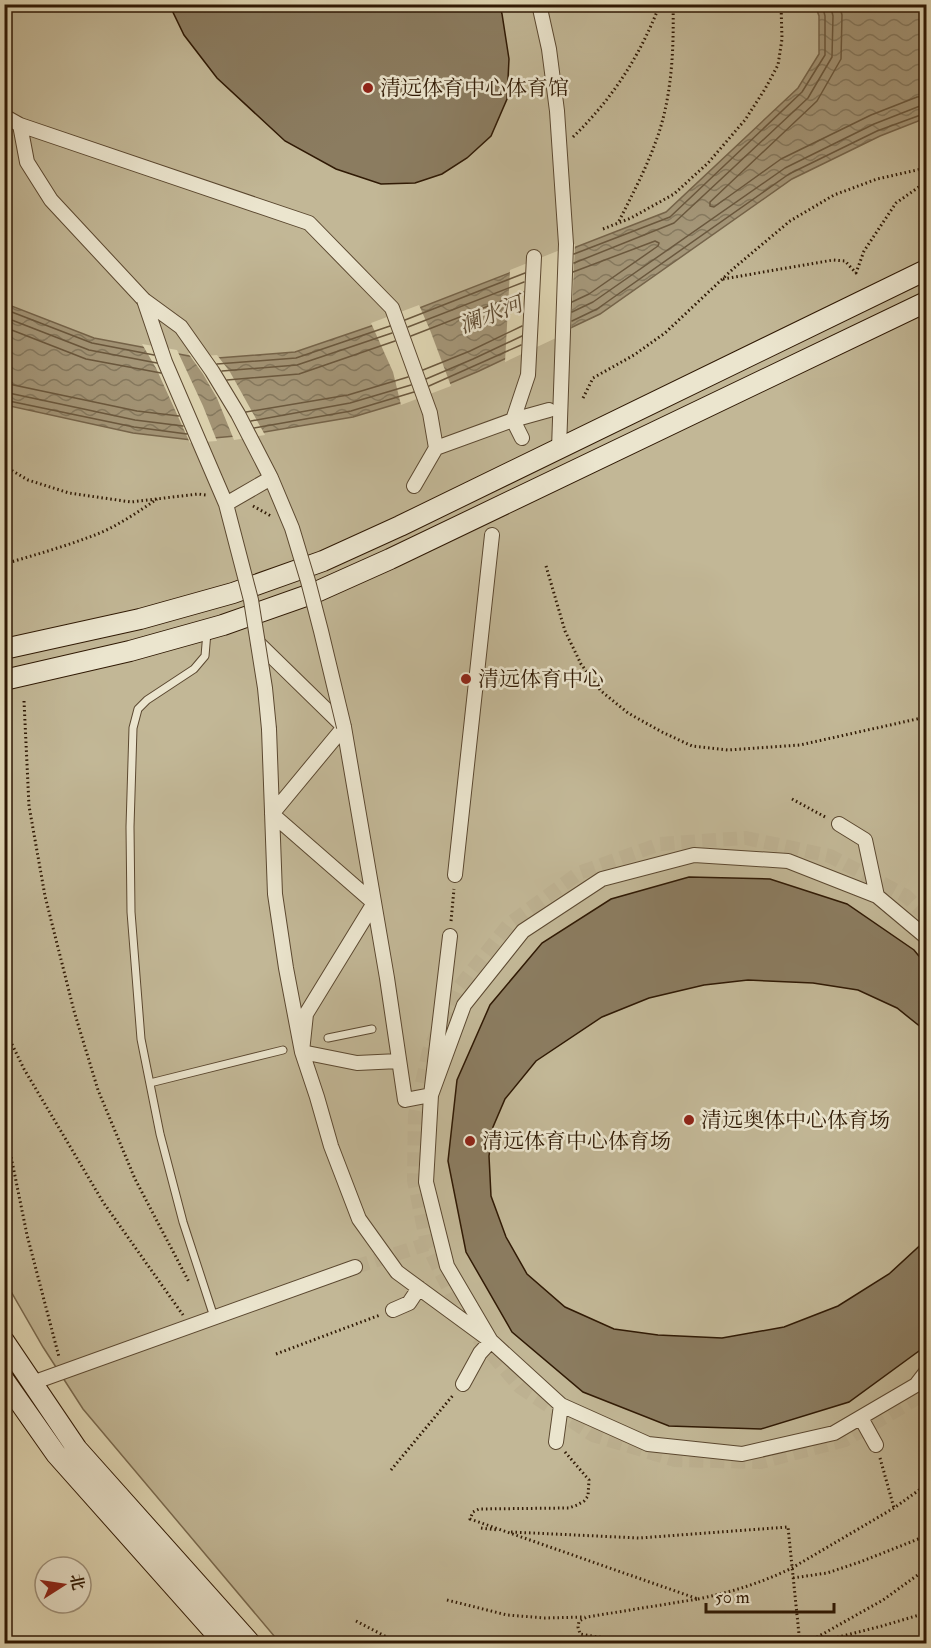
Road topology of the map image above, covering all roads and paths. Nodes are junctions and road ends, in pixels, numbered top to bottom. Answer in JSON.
{"nodes":[{"id":1,"x":539,"y":4,"type":"edge"},
{"id":2,"x":660,"y":4,"type":"edge"},
{"id":3,"x":673,"y":4,"type":"edge"},
{"id":4,"x":781,"y":4,"type":"edge"},
{"id":5,"x":4,"y":116,"type":"edge"},
{"id":6,"x":20,"y":125,"type":"junction"},
{"id":7,"x":569,"y":140,"type":"dead end"},
{"id":8,"x":927,"y":168,"type":"edge"},
{"id":9,"x":927,"y":182,"type":"edge"},
{"id":10,"x":619,"y":223,"type":"junction"},
{"id":11,"x":603,"y":229,"type":"dead end"},
{"id":12,"x":534,"y":257,"type":"dead end"},
{"id":13,"x":927,"y":270,"type":"edge"},
{"id":14,"x":722,"y":280,"type":"junction"},
{"id":15,"x":144,"y":300,"type":"junction"},
{"id":16,"x":927,"y":302,"type":"edge"},
{"id":17,"x":583,"y":398,"type":"dead end"},
{"id":18,"x":549,"y":410,"type":"dead end"},
{"id":19,"x":513,"y":420,"type":"junction"},
{"id":20,"x":522,"y":438,"type":"dead end"},
{"id":21,"x":436,"y":448,"type":"junction"},
{"id":22,"x":559,"y":449,"type":"junction"},
{"id":23,"x":4,"y":466,"type":"edge"},
{"id":24,"x":271,"y":478,"type":"junction"},
{"id":25,"x":414,"y":486,"type":"dead end"},
{"id":26,"x":210,"y":496,"type":"dead end"},
{"id":27,"x":157,"y":499,"type":"junction"},
{"id":28,"x":244,"y":502,"type":"dead end"},
{"id":29,"x":226,"y":504,"type":"junction"},
{"id":30,"x":279,"y":522,"type":"dead end"},
{"id":31,"x":492,"y":535,"type":"dead end"},
{"id":32,"x":4,"y":564,"type":"edge"},
{"id":33,"x":546,"y":566,"type":"dead end"},
{"id":34,"x":207,"y":629,"type":"junction"},
{"id":35,"x":258,"y":643,"type":"junction"},
{"id":36,"x":4,"y":650,"type":"edge"},
{"id":37,"x":4,"y":680,"type":"edge"},
{"id":38,"x":24,"y":701,"type":"dead end"},
{"id":39,"x":927,"y":717,"type":"edge"},
{"id":40,"x":344,"y":727,"type":"junction"},
{"id":41,"x":792,"y":799,"type":"dead end"},
{"id":42,"x":272,"y":814,"type":"junction"},
{"id":43,"x":839,"y":824,"type":"joint"},
{"id":44,"x":455,"y":875,"type":"joint"},
{"id":45,"x":877,"y":896,"type":"junction"},
{"id":46,"x":374,"y":903,"type":"junction"},
{"id":47,"x":450,"y":936,"type":"joint"},
{"id":48,"x":927,"y":938,"type":"edge"},
{"id":49,"x":4,"y":1028,"type":"edge"},
{"id":50,"x":372,"y":1029,"type":"dead end"},
{"id":51,"x":328,"y":1038,"type":"dead end"},
{"id":52,"x":283,"y":1050,"type":"dead end"},
{"id":53,"x":302,"y":1052,"type":"junction"},
{"id":54,"x":399,"y":1061,"type":"junction"},
{"id":55,"x":150,"y":1083,"type":"junction"},
{"id":56,"x":431,"y":1095,"type":"junction"},
{"id":57,"x":4,"y":1122,"type":"edge"},
{"id":58,"x":355,"y":1267,"type":"tunnel mouth"},
{"id":59,"x":192,"y":1288,"type":"dead end"},
{"id":60,"x":419,"y":1288,"type":"junction"},
{"id":61,"x":393,"y":1310,"type":"joint"},
{"id":62,"x":214,"y":1317,"type":"junction"},
{"id":63,"x":191,"y":1326,"type":"junction"},
{"id":64,"x":4,"y":1341,"type":"edge"},
{"id":65,"x":491,"y":1341,"type":"junction"},
{"id":66,"x":276,"y":1354,"type":"dead end"},
{"id":67,"x":59,"y":1358,"type":"dead end"},
{"id":68,"x":927,"y":1372,"type":"edge"},
{"id":69,"x":4,"y":1380,"type":"edge"},
{"id":70,"x":32,"y":1383,"type":"junction"},
{"id":71,"x":463,"y":1384,"type":"joint"},
{"id":72,"x":561,"y":1405,"type":"junction"},
{"id":73,"x":861,"y":1418,"type":"junction"},
{"id":74,"x":556,"y":1442,"type":"joint"},
{"id":75,"x":876,"y":1445,"type":"joint"},
{"id":76,"x":391,"y":1470,"type":"dead end"},
{"id":77,"x":927,"y":1485,"type":"edge"},
{"id":78,"x":894,"y":1508,"type":"junction"},
{"id":79,"x":481,"y":1528,"type":"dead end"},
{"id":80,"x":507,"y":1532,"type":"junction"},
{"id":81,"x":927,"y":1536,"type":"edge"},
{"id":82,"x":792,"y":1568,"type":"junction"},
{"id":83,"x":927,"y":1569,"type":"edge"},
{"id":84,"x":793,"y":1578,"type":"junction"},
{"id":85,"x":698,"y":1599,"type":"junction"},
{"id":86,"x":447,"y":1600,"type":"dead end"},
{"id":87,"x":927,"y":1612,"type":"edge"},
{"id":88,"x":587,"y":1617,"type":"junction"},
{"id":89,"x":357,"y":1621,"type":"dead end"},
{"id":90,"x":225,"y":1644,"type":"edge"},
{"id":91,"x":251,"y":1644,"type":"edge"},
{"id":92,"x":400,"y":1644,"type":"edge"},
{"id":93,"x":642,"y":1644,"type":"edge"},
{"id":94,"x":800,"y":1644,"type":"edge"},
{"id":95,"x":805,"y":1644,"type":"edge"},
{"id":96,"x":811,"y":1644,"type":"edge"}],
"edges":[{"from":1,"to":22,"type":"street"},
{"from":2,"to":7,"type":"path"},
{"from":3,"to":10,"type":"path"},
{"from":4,"to":10,"type":"path"},
{"from":5,"to":6,"type":"street"},
{"from":6,"to":15,"type":"street"},
{"from":6,"to":21,"type":"street"},
{"from":8,"to":14,"type":"path"},
{"from":9,"to":14,"type":"path"},
{"from":10,"to":11,"type":"path"},
{"from":12,"to":19,"type":"street"},
{"from":13,"to":22,"type":"street"},
{"from":14,"to":17,"type":"path"},
{"from":15,"to":24,"type":"street","bridge":true},
{"from":15,"to":29,"type":"street","bridge":true},
{"from":16,"to":34,"type":"street"},
{"from":18,"to":19,"type":"street"},
{"from":19,"to":20,"type":"street"},
{"from":19,"to":21,"type":"street"},
{"from":21,"to":25,"type":"street"},
{"from":22,"to":36,"type":"street"},
{"from":23,"to":27,"type":"path"},
{"from":24,"to":29,"type":"street","bridge":true},
{"from":24,"to":40,"type":"street","bridge":true},
{"from":26,"to":27,"type":"path"},
{"from":27,"to":32,"type":"path"},
{"from":28,"to":30,"type":"path"},
{"from":29,"to":35,"type":"street","bridge":true},
{"from":31,"to":44,"type":"street"},
{"from":33,"to":39,"type":"path"},
{"from":34,"to":37,"type":"street"},
{"from":34,"to":55,"type":"lane"},
{"from":35,"to":40,"type":"street","bridge":true},
{"from":35,"to":42,"type":"street","bridge":true},
{"from":38,"to":59,"type":"path"},
{"from":40,"to":42,"type":"street"},
{"from":40,"to":46,"type":"street"},
{"from":41,"to":43,"type":"path"},
{"from":42,"to":46,"type":"street"},
{"from":42,"to":53,"type":"street"},
{"from":43,"to":45,"type":"street"},
{"from":44,"to":47,"type":"path"},
{"from":45,"to":48,"type":"street"},
{"from":45,"to":56,"type":"street"},
{"from":46,"to":53,"type":"street"},
{"from":46,"to":54,"type":"street"},
{"from":47,"to":56,"type":"street"},
{"from":49,"to":63,"type":"path"},
{"from":50,"to":51,"type":"lane"},
{"from":52,"to":55,"type":"lane"},
{"from":53,"to":54,"type":"street"},
{"from":53,"to":60,"type":"street"},
{"from":54,"to":56,"type":"street"},
{"from":55,"to":62,"type":"lane"},
{"from":56,"to":65,"type":"street"},
{"from":57,"to":67,"type":"path"},
{"from":58,"to":62,"type":"street"},
{"from":60,"to":61,"type":"street"},
{"from":60,"to":65,"type":"street"},
{"from":61,"to":66,"type":"path"},
{"from":62,"to":63,"type":"street"},
{"from":63,"to":70,"type":"street"},
{"from":64,"to":70,"type":"street"},
{"from":65,"to":71,"type":"street"},
{"from":65,"to":72,"type":"street"},
{"from":68,"to":73,"type":"street"},
{"from":69,"to":90,"type":"street"},
{"from":70,"to":91,"type":"street"},
{"from":71,"to":76,"type":"path"},
{"from":72,"to":73,"type":"street"},
{"from":72,"to":74,"type":"street"},
{"from":73,"to":75,"type":"street"},
{"from":74,"to":80,"type":"path"},
{"from":75,"to":78,"type":"path"},
{"from":77,"to":78,"type":"path"},
{"from":78,"to":82,"type":"path"},
{"from":79,"to":80,"type":"path"},
{"from":80,"to":82,"type":"path"},
{"from":80,"to":85,"type":"path"},
{"from":81,"to":84,"type":"path"},
{"from":82,"to":84,"type":"path"},
{"from":82,"to":85,"type":"path"},
{"from":83,"to":95,"type":"path"},
{"from":84,"to":94,"type":"path"},
{"from":85,"to":88,"type":"path"},
{"from":86,"to":88,"type":"path"},
{"from":87,"to":96,"type":"path"},
{"from":88,"to":93,"type":"path"},
{"from":89,"to":92,"type":"path"}]}
